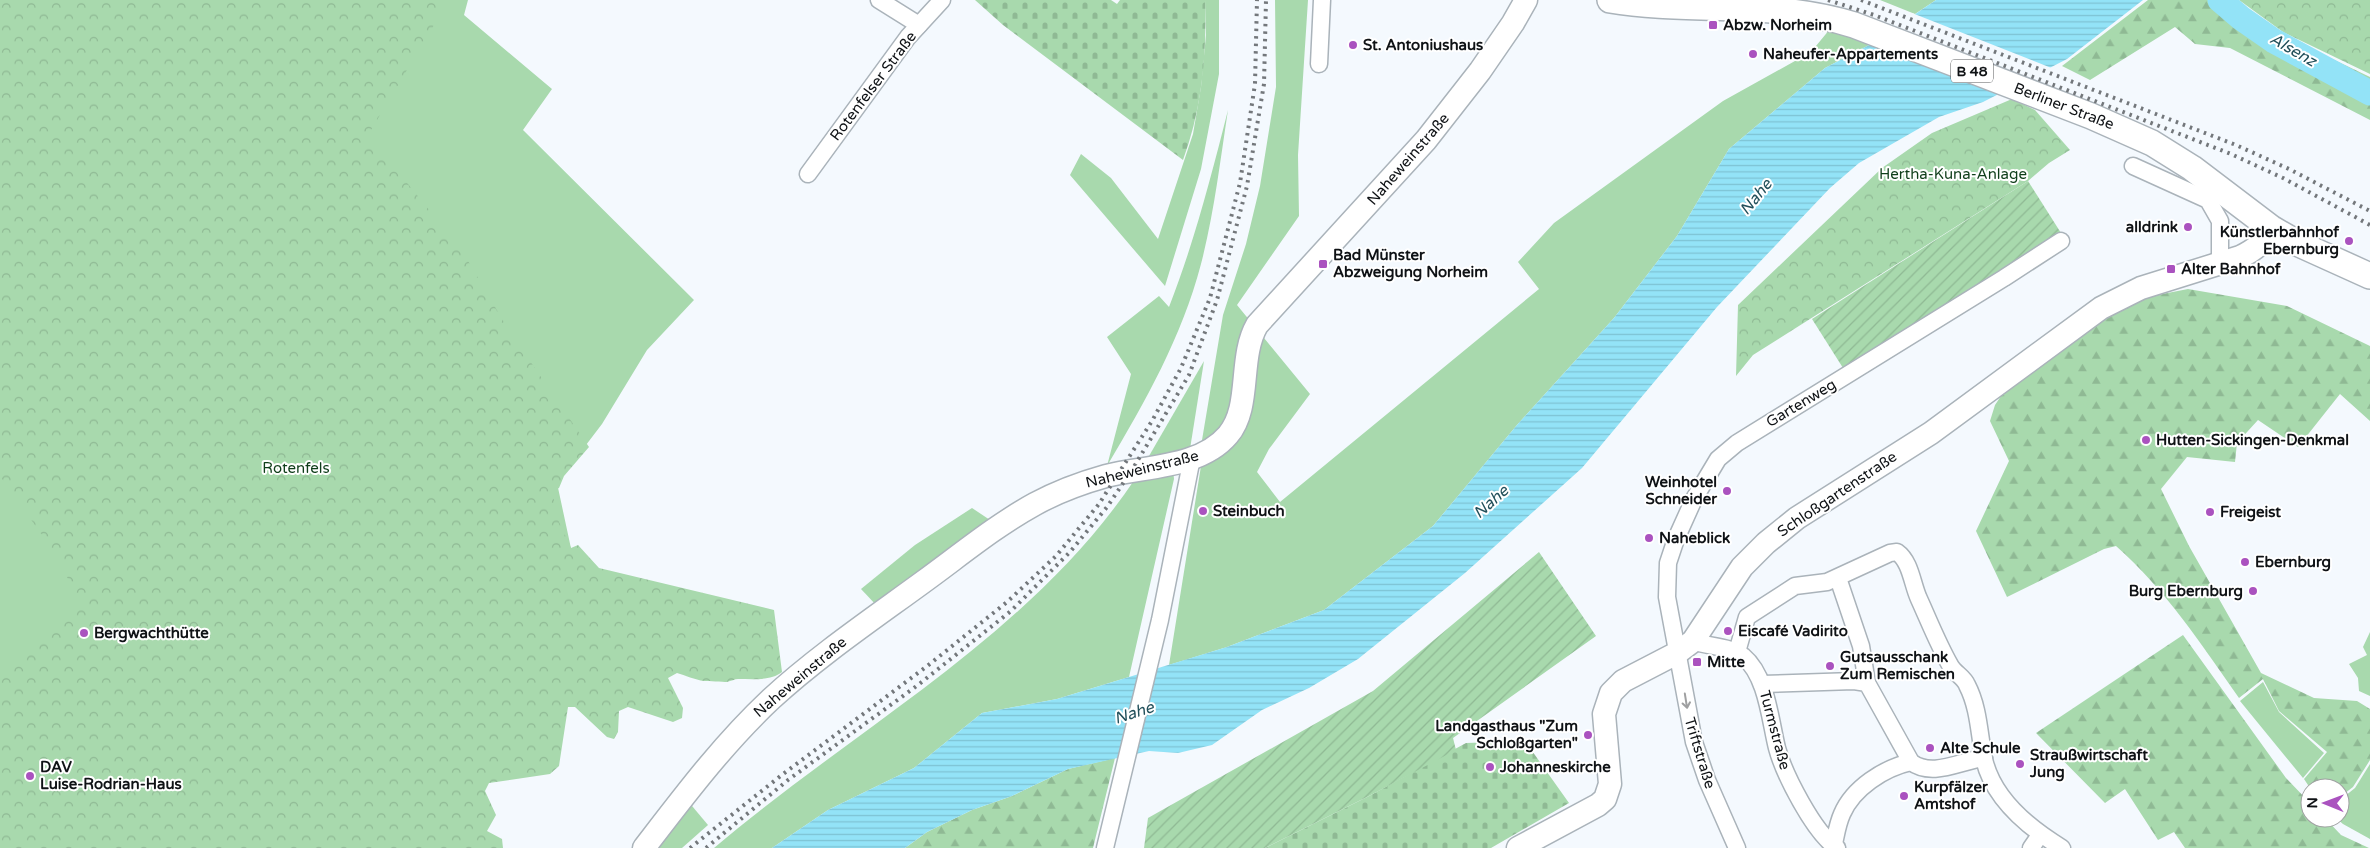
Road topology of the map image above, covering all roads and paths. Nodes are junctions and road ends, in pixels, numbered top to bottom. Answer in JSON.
{"nodes":[{"id":1,"x":878,"y":0,"type":"edge"},
{"id":2,"x":942,"y":0,"type":"edge"},
{"id":3,"x":1322,"y":0,"type":"edge"},
{"id":4,"x":1526,"y":0,"type":"edge"},
{"id":5,"x":1610,"y":0,"type":"edge"},
{"id":6,"x":919,"y":25,"type":"junction"},
{"id":7,"x":1319,"y":64,"type":"dead end"},
{"id":8,"x":2133,"y":166,"type":"dead end"},
{"id":9,"x":808,"y":174,"type":"dead end"},
{"id":10,"x":2271,"y":228,"type":"junction"},
{"id":11,"x":2061,"y":241,"type":"dead end"},
{"id":12,"x":2220,"y":264,"type":"junction"},
{"id":13,"x":2370,"y":276,"type":"edge"},
{"id":14,"x":1192,"y":458,"type":"junction"},
{"id":15,"x":1838,"y":578,"type":"junction"},
{"id":16,"x":1685,"y":647,"type":"junction"},
{"id":17,"x":1737,"y":652,"type":"junction"},
{"id":18,"x":1867,"y":682,"type":"junction"},
{"id":19,"x":1762,"y":684,"type":"junction"},
{"id":20,"x":1984,"y":758,"type":"junction"},
{"id":21,"x":1911,"y":762,"type":"junction"},
{"id":22,"x":2035,"y":842,"type":"edge"},
{"id":23,"x":644,"y":848,"type":"edge"},
{"id":24,"x":1105,"y":848,"type":"edge"},
{"id":25,"x":1518,"y":848,"type":"edge"},
{"id":26,"x":1738,"y":848,"type":"edge"},
{"id":27,"x":1835,"y":848,"type":"edge"},
{"id":28,"x":2062,"y":848,"type":"edge"}],
"edges":[{"from":1,"to":6,"type":"street"},
{"from":2,"to":6,"type":"street","name":"Rotenfelser Straße"},
{"from":3,"to":7,"type":"street"},
{"from":4,"to":14,"type":"main road","name":"Naheweinstraße"},
{"from":5,"to":10,"type":"main road","name":"Berliner Straße","number":"B 48"},
{"from":6,"to":9,"type":"street","name":"Rotenfelser Straße"},
{"from":8,"to":12,"type":"street"},
{"from":10,"to":12,"type":"main road","name":"Schloßgartenstraße"},
{"from":10,"to":13,"type":"main road","name":"Berliner Straße","number":"B 48"},
{"from":11,"to":16,"type":"street","name":"Gartenweg"},
{"from":12,"to":16,"type":"main road","name":"Schloßgartenstraße"},
{"from":14,"to":23,"type":"main road","name":"Naheweinstraße"},
{"from":14,"to":24,"type":"street"},
{"from":15,"to":17,"type":"street"},
{"from":15,"to":18,"type":"street"},
{"from":15,"to":20,"type":"street"},
{"from":16,"to":17,"type":"street"},
{"from":16,"to":25,"type":"main road","name":"Schloßgartenstraße"},
{"from":16,"to":26,"type":"street","name":"Triftstraße","one_way":true},
{"from":17,"to":19,"type":"street","name":"Turmstraße"},
{"from":18,"to":19,"type":"street"},
{"from":18,"to":21,"type":"street"},
{"from":19,"to":27,"type":"street","name":"Turmstraße"},
{"from":20,"to":21,"type":"street"},
{"from":20,"to":22,"type":"street"},
{"from":21,"to":27,"type":"street"},
{"from":22,"to":28,"type":"street"}]}
